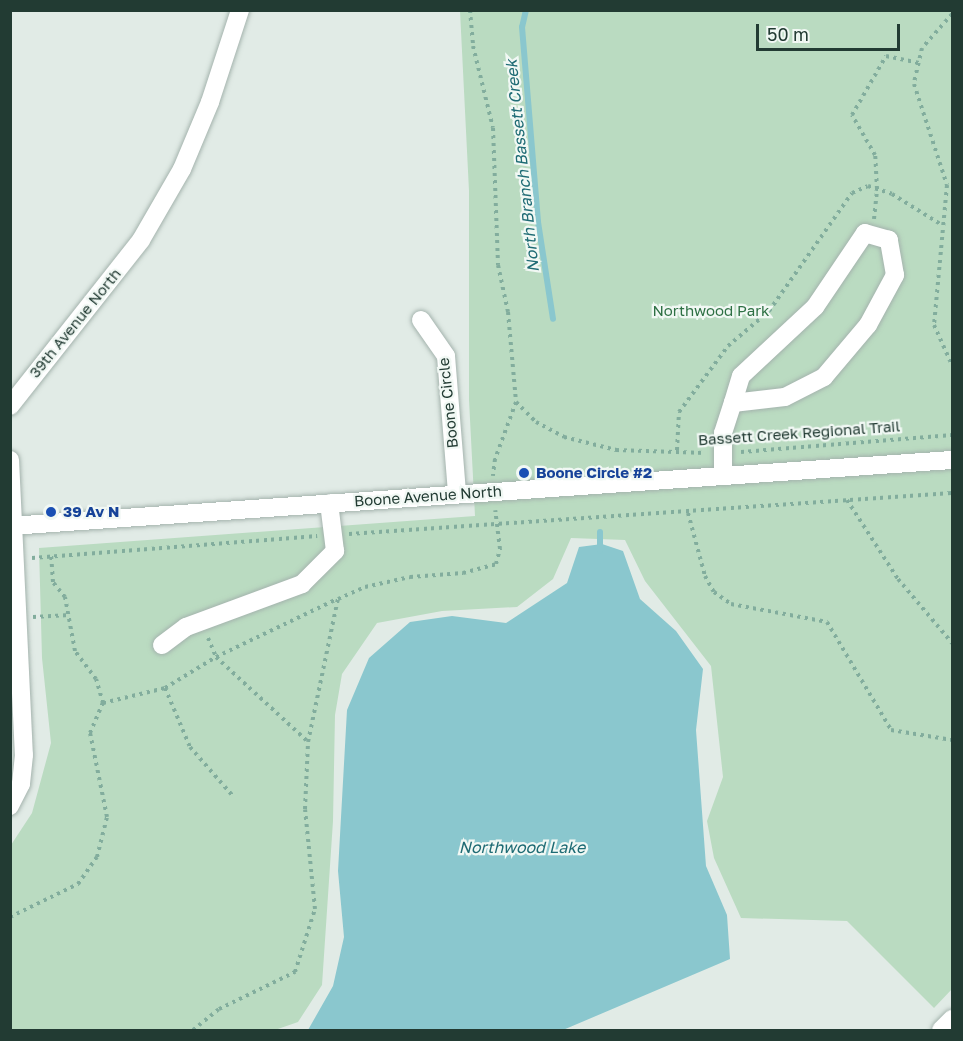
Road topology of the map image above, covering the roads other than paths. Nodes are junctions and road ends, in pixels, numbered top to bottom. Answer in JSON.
{"nodes":[{"id":1,"x":240,"y":10,"type":"edge"},
{"id":2,"x":421,"y":320,"type":"dead end"},
{"id":3,"x":733,"y":403,"type":"junction"},
{"id":4,"x":10,"y":406,"type":"edge"},
{"id":5,"x":10,"y":460,"type":"edge"},
{"id":6,"x":952,"y":460,"type":"edge"},
{"id":7,"x":723,"y":475,"type":"junction"},
{"id":8,"x":457,"y":494,"type":"junction"},
{"id":9,"x":329,"y":503,"type":"junction"},
{"id":10,"x":12,"y":526,"type":"edge"},
{"id":11,"x":162,"y":645,"type":"dead end"},
{"id":12,"x":10,"y":806,"type":"edge"},
{"id":13,"x":952,"y":1019,"type":"edge"},
{"id":14,"x":941,"y":1030,"type":"edge"}],
"edges":[{"from":1,"to":4,"type":"street","name":"39th Avenue North"},
{"from":2,"to":8,"type":"street","name":"Boone Circle"},
{"from":3,"to":3,"type":"street"},
{"from":3,"to":7,"type":"street"},
{"from":5,"to":10,"type":"street"},
{"from":6,"to":7,"type":"street","name":"Boone Avenue North"},
{"from":7,"to":8,"type":"street","name":"Boone Avenue North"},
{"from":8,"to":9,"type":"street","name":"Boone Avenue North"},
{"from":9,"to":10,"type":"street","name":"Boone Avenue North"},
{"from":9,"to":11,"type":"street"},
{"from":10,"to":12,"type":"street"},
{"from":13,"to":14,"type":"street"}]}
